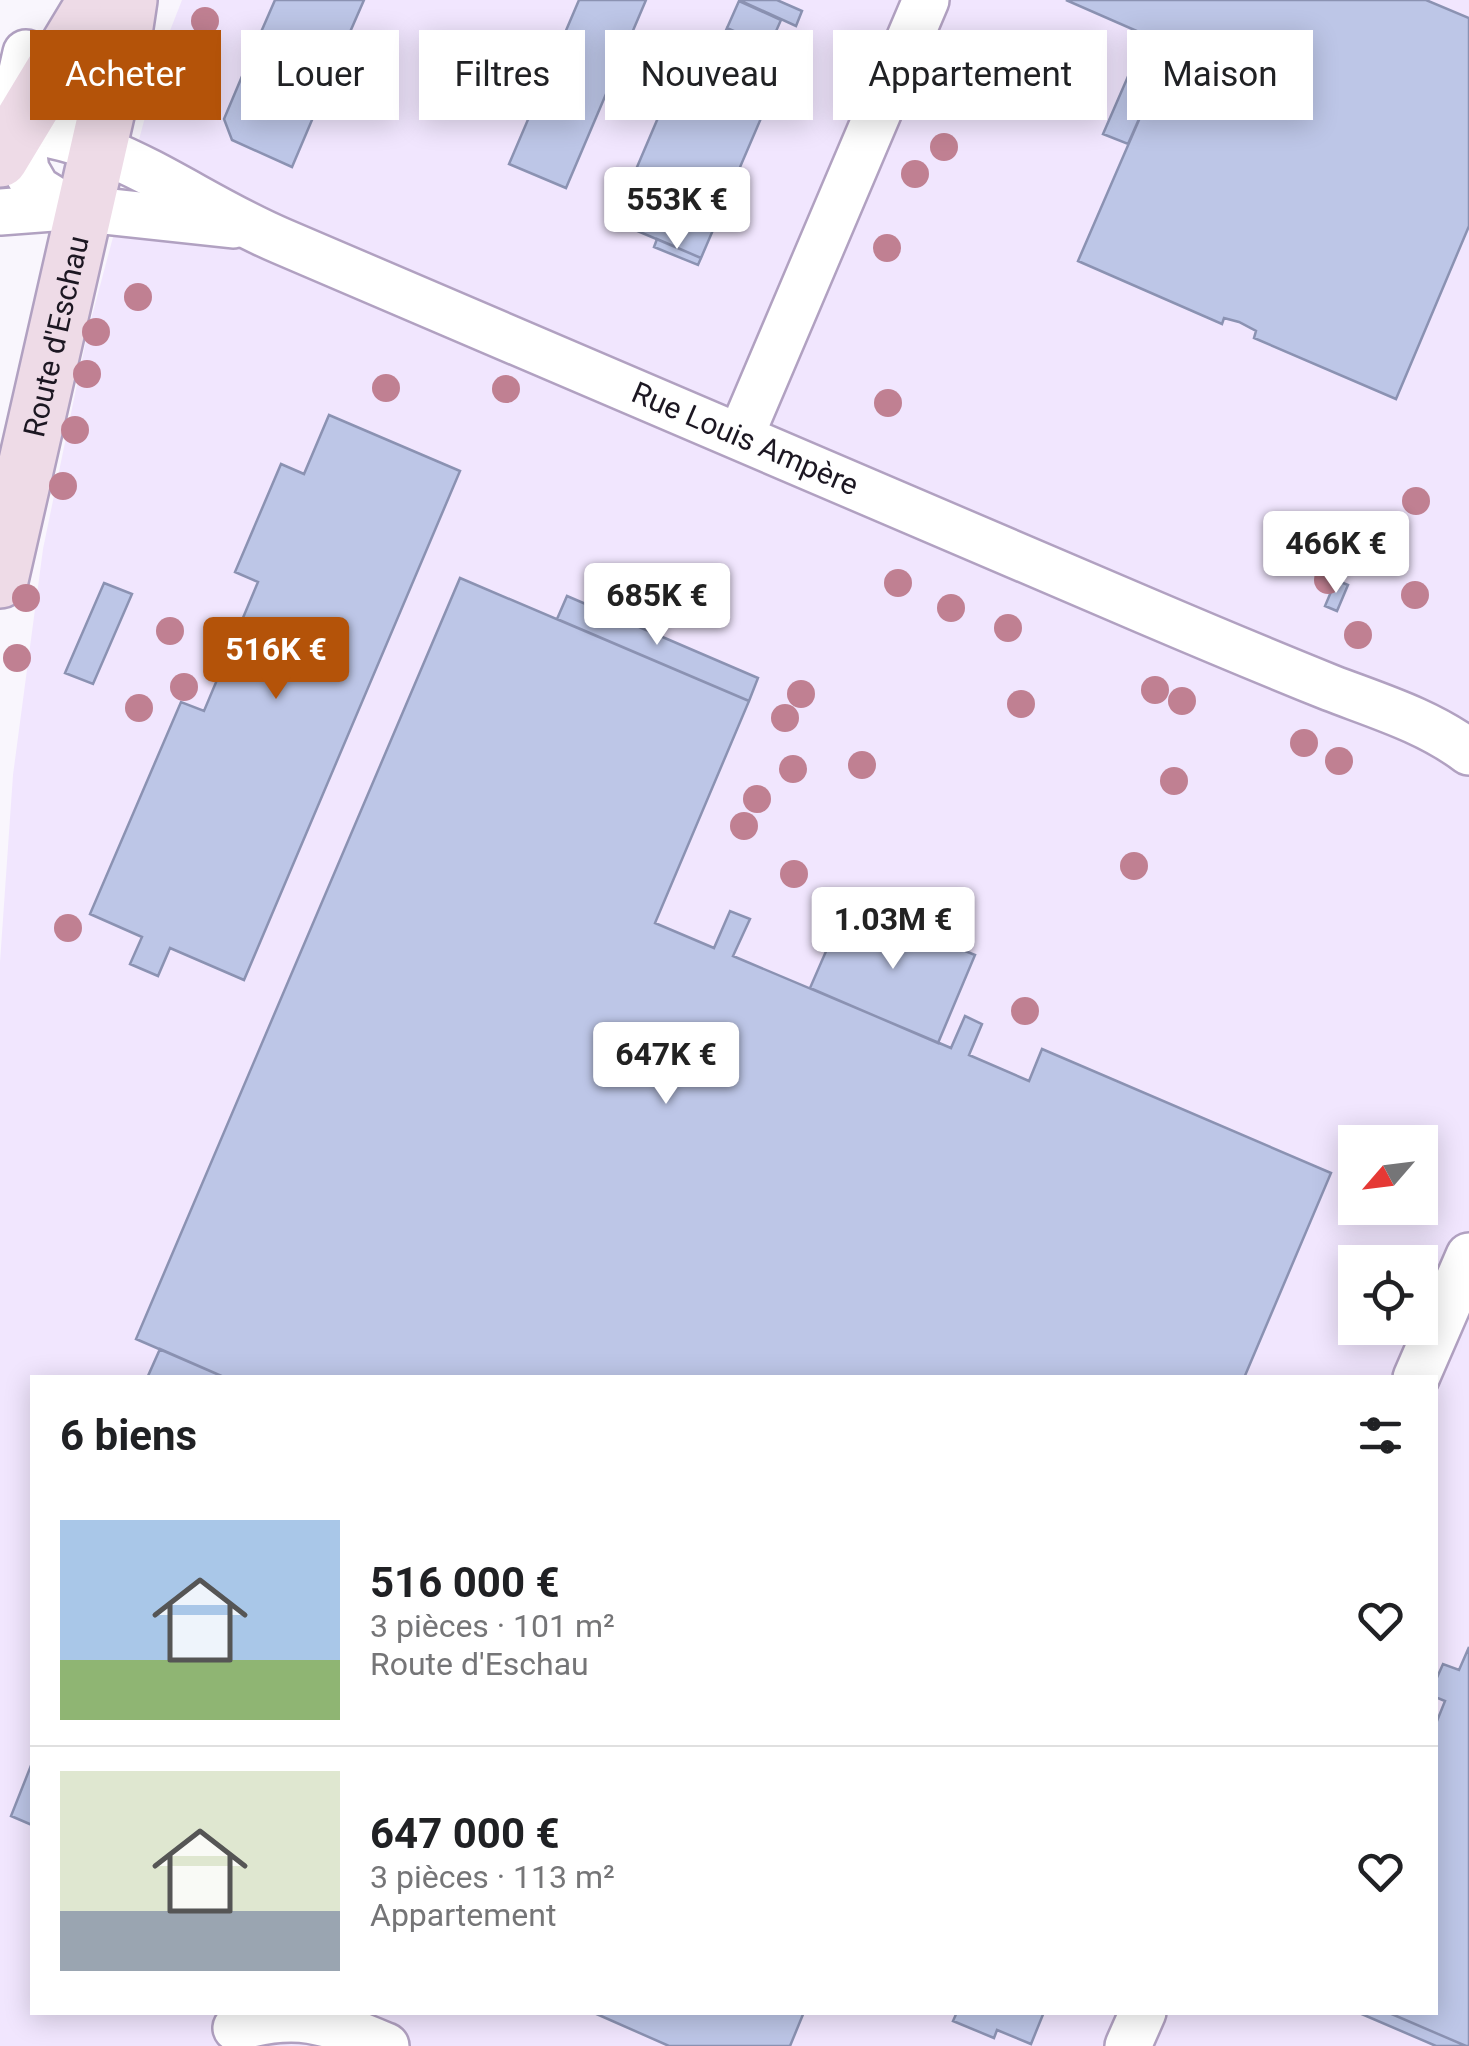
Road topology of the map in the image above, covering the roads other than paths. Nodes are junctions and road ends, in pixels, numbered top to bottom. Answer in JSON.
{"nodes":[{"id":1,"x":51,"y":0,"type":"edge"},
{"id":2,"x":96,"y":0,"type":"edge"},
{"id":3,"x":129,"y":0,"type":"edge"},
{"id":4,"x":926,"y":0,"type":"edge"},
{"id":5,"x":9,"y":111,"type":"edge"},
{"id":6,"x":96,"y":149,"type":"junction"},
{"id":7,"x":75,"y":208,"type":"junction"},
{"id":8,"x":0,"y":212,"type":"edge"},
{"id":9,"x":245,"y":226,"type":"junction"},
{"id":10,"x":741,"y":435,"type":"junction"},
{"id":11,"x":0,"y":580,"type":"edge"},
{"id":12,"x":1469,"y":752,"type":"edge"},
{"id":13,"x":1469,"y":1256,"type":"edge"},
{"id":14,"x":1417,"y":1375,"type":"edge"},
{"id":15,"x":1141,"y":2015,"type":"edge"},
{"id":16,"x":236,"y":2028,"type":"dead end"},
{"id":17,"x":386,"y":2046,"type":"edge"},
{"id":18,"x":1128,"y":2046,"type":"edge"}],
"edges":[{"from":1,"to":5,"type":"main road"},
{"from":2,"to":5,"type":"main road"},
{"from":3,"to":6,"type":"main road","name":"Route d'Eschau"},
{"from":4,"to":10,"type":"street"},
{"from":5,"to":6,"type":"street","name":"Rue Louis Ampère"},
{"from":5,"to":7,"type":"street","name":"Route d'Eschau"},
{"from":6,"to":7,"type":"main road","name":"Route d'Eschau"},
{"from":6,"to":9,"type":"street","name":"Rue Louis Ampère"},
{"from":7,"to":8,"type":"street","name":"Route d'Eschau"},
{"from":7,"to":9,"type":"street","name":"Route d'Eschau"},
{"from":7,"to":11,"type":"main road","name":"Route d'Eschau"},
{"from":9,"to":10,"type":"street","name":"Rue Louis Ampère"},
{"from":10,"to":12,"type":"street","name":"Rue Louis Ampère"},
{"from":13,"to":14,"type":"street"},
{"from":15,"to":18,"type":"street"},
{"from":16,"to":17,"type":"street"}]}
